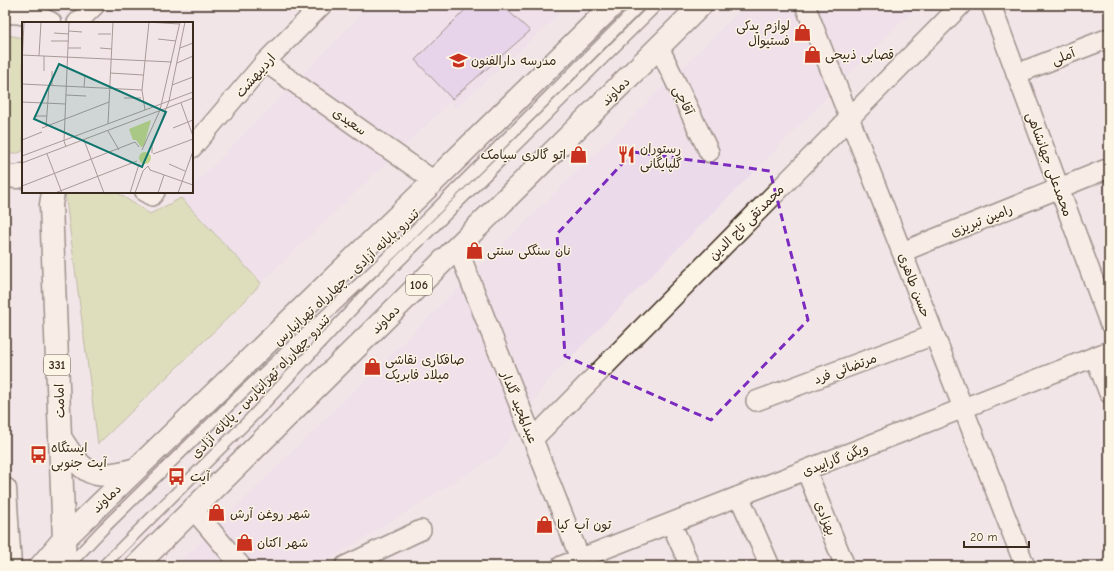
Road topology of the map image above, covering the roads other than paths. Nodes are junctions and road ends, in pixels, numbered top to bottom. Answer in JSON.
{"nodes":[{"id":1,"x":94,"y":5,"type":"edge"},
{"id":2,"x":322,"y":5,"type":"edge"},
{"id":3,"x":640,"y":5,"type":"edge"},
{"id":4,"x":658,"y":5,"type":"edge"},
{"id":5,"x":701,"y":5,"type":"edge"},
{"id":6,"x":805,"y":5,"type":"edge"},
{"id":7,"x":961,"y":5,"type":"edge"},
{"id":8,"x":991,"y":5,"type":"edge"},
{"id":9,"x":603,"y":8,"type":"edge"},
{"id":10,"x":5,"y":12,"type":"edge"},
{"id":11,"x":40,"y":15,"type":"edge"},
{"id":12,"x":78,"y":22,"type":"edge"},
{"id":13,"x":1109,"y":38,"type":"edge"},
{"id":14,"x":659,"y":47,"type":"junction"},
{"id":15,"x":264,"y":62,"type":"junction"},
{"id":16,"x":1016,"y":74,"type":"junction"},
{"id":17,"x":849,"y":117,"type":"junction"},
{"id":18,"x":193,"y":147,"type":"edge"},
{"id":19,"x":709,"y":152,"type":"dead end"},
{"id":20,"x":1109,"y":168,"type":"edge"},
{"id":21,"x":22,"y":175,"type":"edge"},
{"id":22,"x":5,"y":176,"type":"edge"},
{"id":23,"x":434,"y":180,"type":"junction"},
{"id":24,"x":1059,"y":188,"type":"junction"},
{"id":25,"x":53,"y":193,"type":"edge"},
{"id":26,"x":457,"y":247,"type":"junction"},
{"id":27,"x":902,"y":252,"type":"junction"},
{"id":28,"x":1109,"y":322,"type":"edge"},
{"id":29,"x":934,"y":335,"type":"junction"},
{"id":30,"x":1102,"y":354,"type":"edge"},
{"id":31,"x":1109,"y":393,"type":"edge"},
{"id":32,"x":756,"y":401,"type":"dead end"},
{"id":33,"x":963,"y":409,"type":"junction"},
{"id":34,"x":60,"y":437,"type":"junction"},
{"id":35,"x":533,"y":439,"type":"junction"},
{"id":36,"x":136,"y":469,"type":"junction"},
{"id":37,"x":806,"y":470,"type":"junction"},
{"id":38,"x":5,"y":489,"type":"edge"},
{"id":39,"x":739,"y":496,"type":"junction"},
{"id":40,"x":193,"y":509,"type":"junction"},
{"id":41,"x":671,"y":523,"type":"junction"},
{"id":42,"x":421,"y":530,"type":"dead end"},
{"id":43,"x":64,"y":539,"type":"junction"},
{"id":44,"x":581,"y":562,"type":"edge"},
{"id":45,"x":10,"y":566,"type":"edge"},
{"id":46,"x":41,"y":566,"type":"edge"},
{"id":47,"x":67,"y":566,"type":"edge"},
{"id":48,"x":103,"y":566,"type":"edge"},
{"id":49,"x":136,"y":566,"type":"edge"},
{"id":50,"x":241,"y":566,"type":"edge"},
{"id":51,"x":345,"y":566,"type":"edge"},
{"id":52,"x":561,"y":566,"type":"edge"},
{"id":53,"x":690,"y":566,"type":"edge"},
{"id":54,"x":770,"y":566,"type":"edge"},
{"id":55,"x":845,"y":566,"type":"edge"},
{"id":56,"x":1025,"y":566,"type":"edge"}],
"edges":[{"from":1,"to":12,"type":"street"},
{"from":2,"to":15,"type":"street","name":"اردیبهشت"},
{"from":3,"to":47,"type":"lane","name":"تندرو پایانه آزادی ـ چهارراه تهرانپارس"},
{"from":4,"to":48,"type":"lane","name":"تندرو چهارراه تهرانپارس ـ پایانه آزادی"},
{"from":5,"to":14,"type":"main road","name":"دماوند","number":"106"},
{"from":6,"to":17,"type":"street","name":"حسن طاهری"},
{"from":7,"to":17,"type":"street","name":"محمدتقی تاج الدین"},
{"from":8,"to":16,"type":"street","name":"محمدعلی جهانشاهی"},
{"from":9,"to":23,"type":"main road","name":"دماوند"},
{"from":10,"to":11,"type":"main road"},
{"from":13,"to":16,"type":"street","name":"آملی"},
{"from":14,"to":19,"type":"street","name":"آقاچی"},
{"from":14,"to":26,"type":"main road","name":"دماوند","number":"106"},
{"from":15,"to":18,"type":"street","name":"اردیبهشت"},
{"from":15,"to":23,"type":"street","name":"سعیدی"},
{"from":16,"to":24,"type":"street","name":"محمدعلی جهانشاهی"},
{"from":17,"to":27,"type":"street","name":"حسن طاهری"},
{"from":17,"to":35,"type":"street","name":"محمدتقی تاج الدین"},
{"from":20,"to":24,"type":"street","name":"رامین تبریزی"},
{"from":21,"to":22,"type":"main road"},
{"from":23,"to":36,"type":"main road","name":"دماوند"},
{"from":24,"to":27,"type":"street","name":"رامین تبریزی"},
{"from":24,"to":28,"type":"street","name":"محمدعلی جهانشاهی"},
{"from":25,"to":34,"type":"main road","name":"امامت","number":"331"},
{"from":26,"to":35,"type":"street","name":"عبدالمجید گلدار"},
{"from":26,"to":40,"type":"main road","name":"دماوند","number":"106"},
{"from":27,"to":29,"type":"street","name":"حسن طاهری"},
{"from":29,"to":32,"type":"street","name":"مرتضائی فرد"},
{"from":29,"to":33,"type":"street","name":"حسن طاهری"},
{"from":30,"to":31,"type":"street"},
{"from":30,"to":33,"type":"street","name":"ویگن گاراپیدی"},
{"from":33,"to":37,"type":"street","name":"ویگن گاراپیدی"},
{"from":33,"to":56,"type":"street","name":"حسن طاهری"},
{"from":34,"to":36,"type":"main road"},
{"from":34,"to":43,"type":"main road","name":"امامت","number":"331"},
{"from":35,"to":44,"type":"street","name":"عبدالمجید گلدار"},
{"from":36,"to":43,"type":"main road","name":"دماوند"},
{"from":37,"to":39,"type":"street","name":"ویگن گاراپیدی"},
{"from":37,"to":55,"type":"street","name":"بهزادی"},
{"from":38,"to":45,"type":"main road"},
{"from":39,"to":41,"type":"street","name":"ویگن گاراپیدی"},
{"from":39,"to":54,"type":"street"},
{"from":40,"to":49,"type":"main road","name":"دماوند","number":"106"},
{"from":40,"to":50,"type":"street"},
{"from":41,"to":44,"type":"street","name":"ویگن گاراپیدی"},
{"from":41,"to":53,"type":"street"},
{"from":42,"to":51,"type":"street"},
{"from":43,"to":46,"type":"main road","name":"دماوند"},
{"from":43,"to":47,"type":"main road","name":"امامت"},
{"from":44,"to":52,"type":"street","name":"ویگن گاراپیدی"}]}
